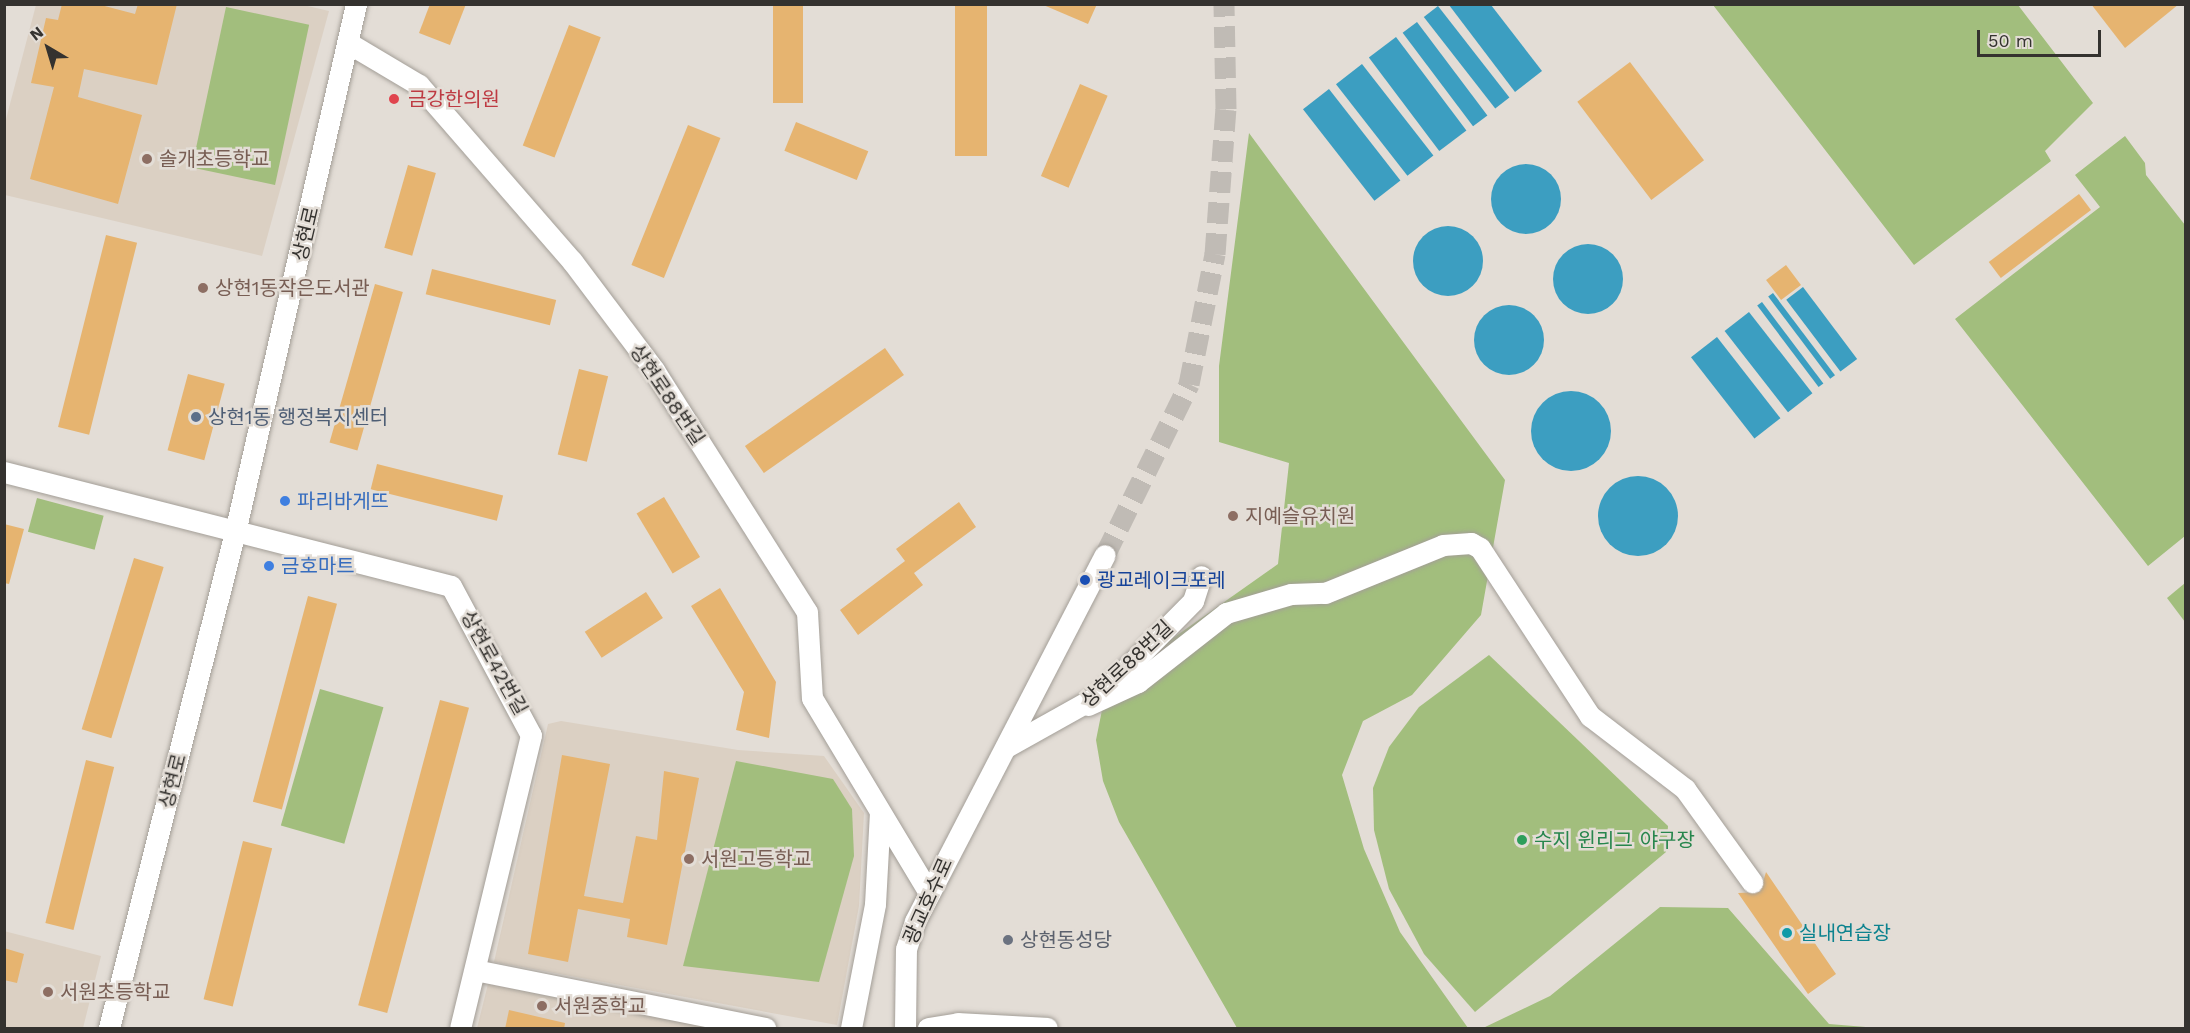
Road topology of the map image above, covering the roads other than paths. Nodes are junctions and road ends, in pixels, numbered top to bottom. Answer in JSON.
{"nodes":[{"id":1,"x":356,"y":4,"type":"edge"},
{"id":2,"x":351,"y":44,"type":"junction"},
{"id":3,"x":4,"y":472,"type":"edge"},
{"id":4,"x":235,"y":532,"type":"junction"},
{"id":5,"x":1105,"y":555,"type":"tunnel mouth"},
{"id":6,"x":1201,"y":576,"type":"dead end"},
{"id":7,"x":1088,"y":705,"type":"junction"},
{"id":8,"x":1008,"y":746,"type":"junction"},
{"id":9,"x":880,"y":812,"type":"junction"},
{"id":10,"x":1752,"y":882,"type":"dead end"},
{"id":11,"x":928,"y":891,"type":"junction"},
{"id":12,"x":475,"y":970,"type":"junction"},
{"id":13,"x":109,"y":1029,"type":"edge"},
{"id":14,"x":460,"y":1029,"type":"edge"},
{"id":15,"x":765,"y":1029,"type":"edge"},
{"id":16,"x":850,"y":1029,"type":"edge"},
{"id":17,"x":905,"y":1029,"type":"edge"},
{"id":18,"x":928,"y":1029,"type":"edge"},
{"id":19,"x":1047,"y":1029,"type":"edge"}],
"edges":[{"from":1,"to":2,"type":"street","name":"상현로"},
{"from":2,"to":4,"type":"street","name":"상현로"},
{"from":2,"to":9,"type":"street","name":"상현로88번길"},
{"from":3,"to":4,"type":"street"},
{"from":4,"to":12,"type":"street","name":"상현로42번길"},
{"from":4,"to":13,"type":"street","name":"상현로"},
{"from":5,"to":8,"type":"street"},
{"from":6,"to":7,"type":"street","name":"상현로88번길"},
{"from":7,"to":8,"type":"street","name":"상현로88번길"},
{"from":7,"to":10,"type":"street"},
{"from":8,"to":11,"type":"street","name":"광교호수로"},
{"from":9,"to":11,"type":"street","name":"상현로88번길"},
{"from":9,"to":16,"type":"street"},
{"from":11,"to":17,"type":"street","name":"광교호수로"},
{"from":12,"to":14,"type":"street","name":"상현로42번길"},
{"from":12,"to":15,"type":"street"},
{"from":18,"to":19,"type":"street"}]}
